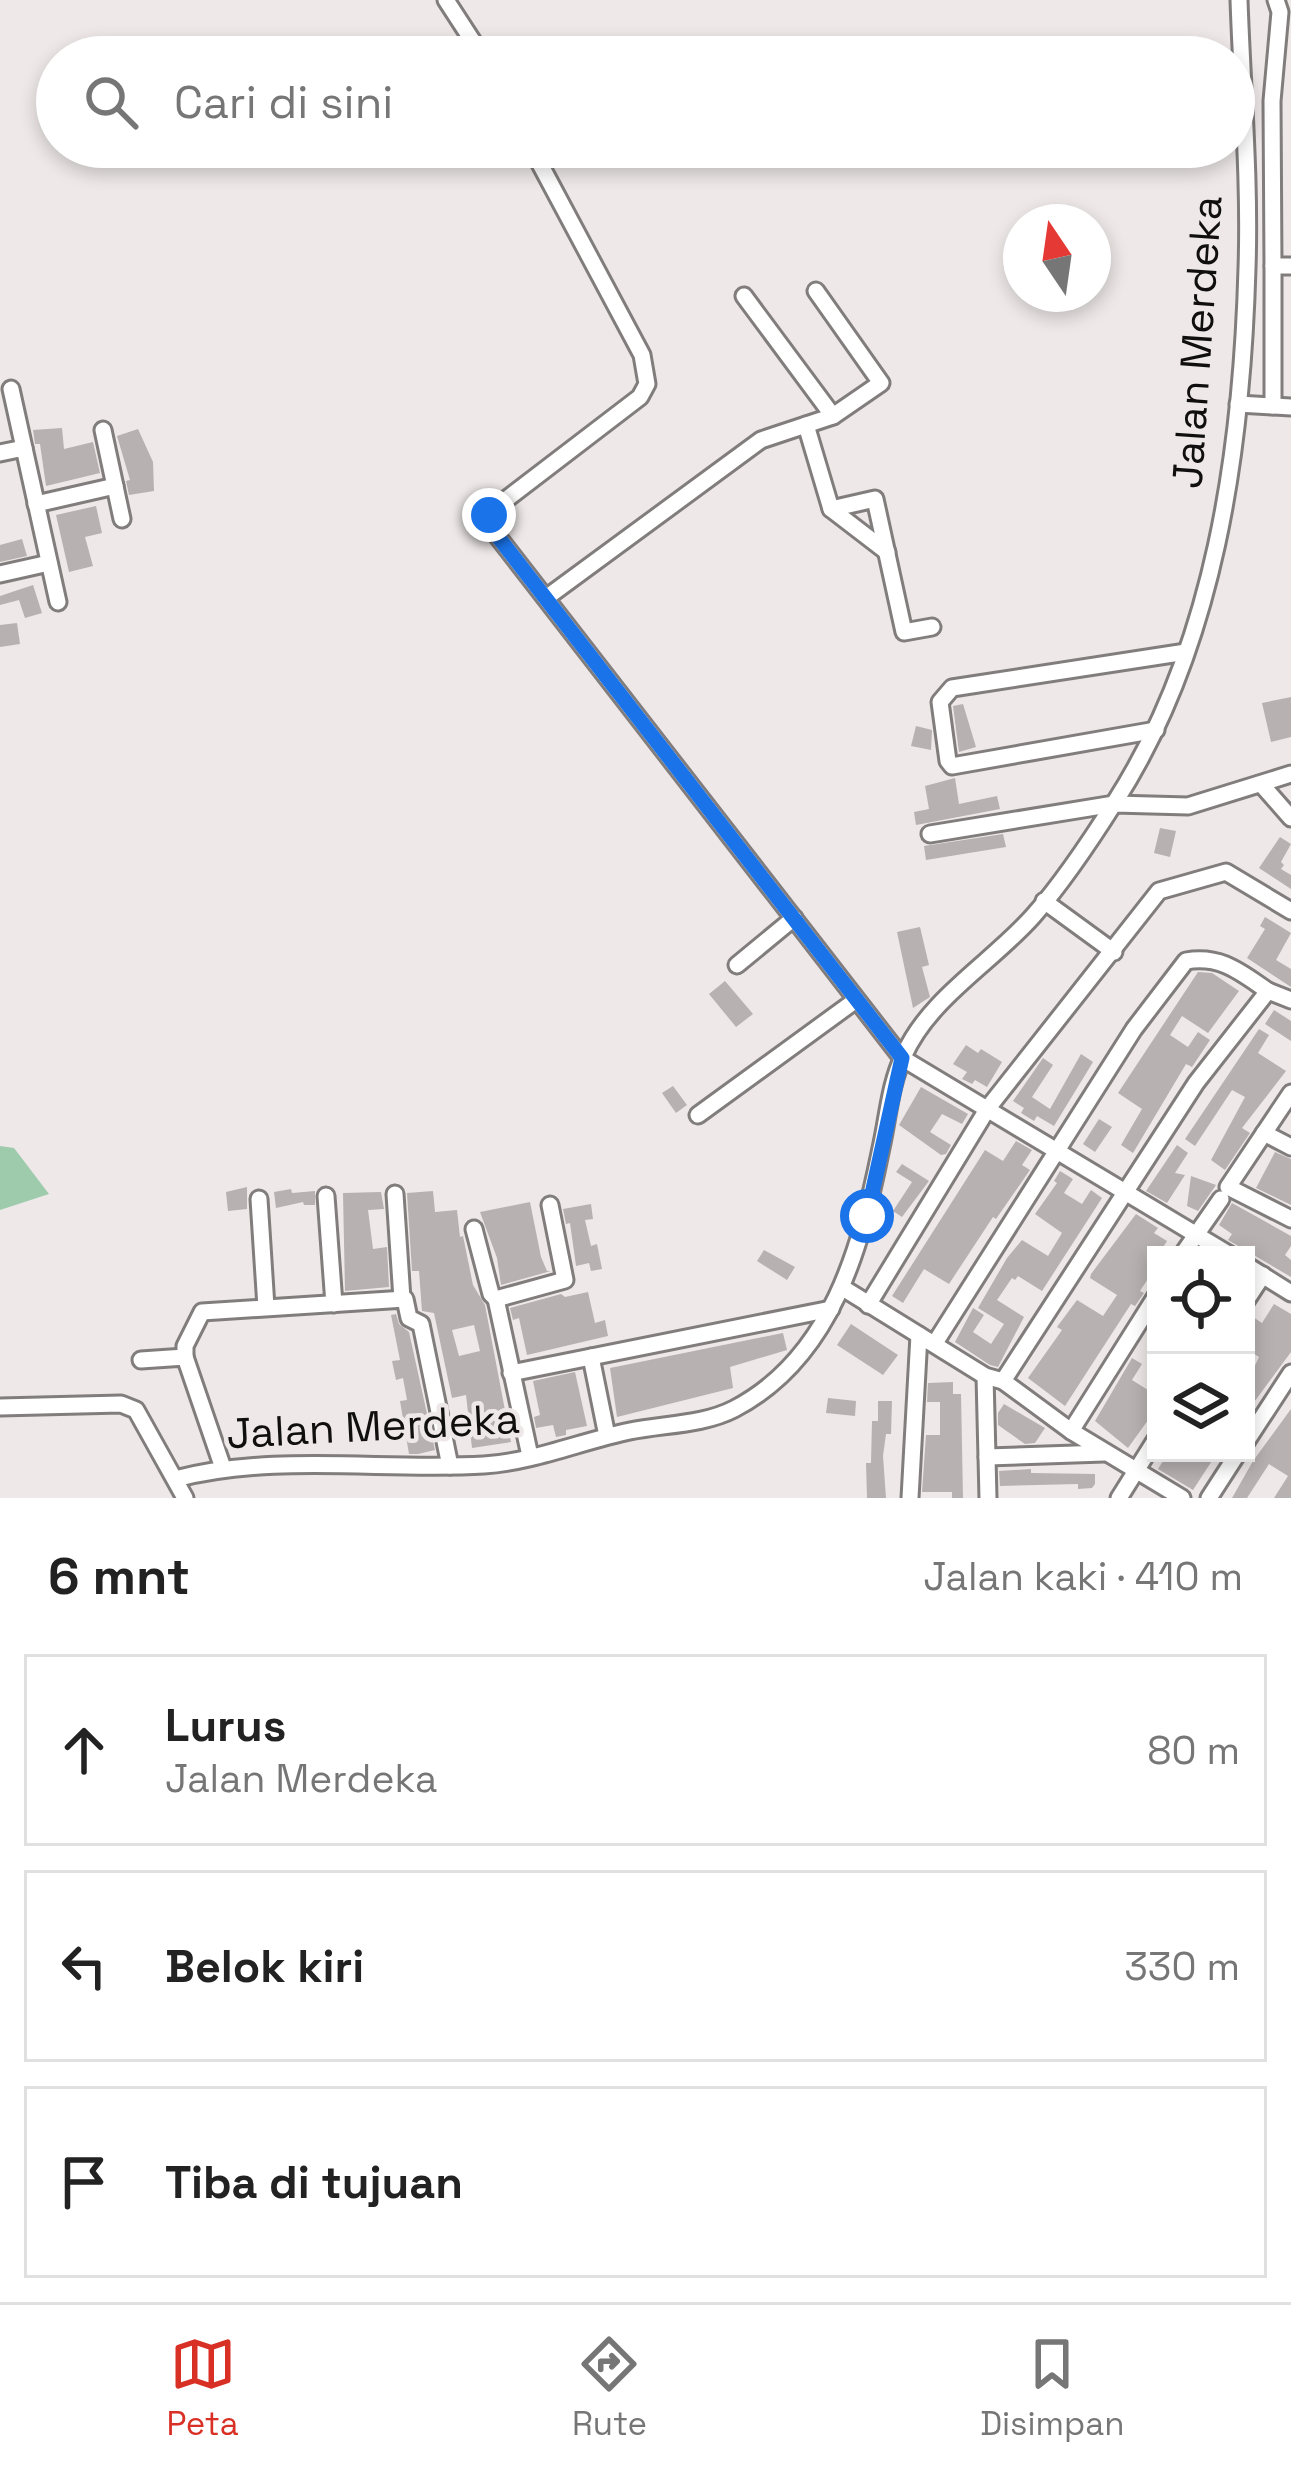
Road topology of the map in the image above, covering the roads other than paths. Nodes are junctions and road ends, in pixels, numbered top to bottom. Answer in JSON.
{"nodes":[{"id":1,"x":446,"y":0,"type":"edge"},
{"id":2,"x":1239,"y":0,"type":"edge"},
{"id":3,"x":1276,"y":0,"type":"edge"},
{"id":4,"x":469,"y":36,"type":"edge"},
{"id":5,"x":1240,"y":36,"type":"edge"},
{"id":6,"x":542,"y":168,"type":"edge"},
{"id":7,"x":1244,"y":168,"type":"edge"},
{"id":8,"x":1273,"y":266,"type":"junction"},
{"id":9,"x":1291,"y":266,"type":"edge"},
{"id":10,"x":816,"y":291,"type":"dead end"},
{"id":11,"x":744,"y":296,"type":"dead end"},
{"id":12,"x":11,"y":389,"type":"dead end"},
{"id":13,"x":1238,"y":404,"type":"junction"},
{"id":14,"x":1282,"y":407,"type":"edge"},
{"id":15,"x":833,"y":416,"type":"junction"},
{"id":16,"x":806,"y":425,"type":"junction"},
{"id":17,"x":103,"y":430,"type":"dead end"},
{"id":18,"x":24,"y":448,"type":"junction"},
{"id":19,"x":0,"y":453,"type":"edge"},
{"id":20,"x":115,"y":486,"type":"junction"},
{"id":21,"x":36,"y":504,"type":"junction"},
{"id":22,"x":831,"y":509,"type":"junction"},
{"id":23,"x":122,"y":519,"type":"dead end"},
{"id":24,"x":887,"y":553,"type":"junction"},
{"id":25,"x":49,"y":563,"type":"junction"},
{"id":26,"x":0,"y":574,"type":"edge"},
{"id":27,"x":546,"y":598,"type":"junction"},
{"id":28,"x":58,"y":602,"type":"dead end"},
{"id":29,"x":932,"y":627,"type":"dead end"},
{"id":30,"x":1186,"y":652,"type":"junction"},
{"id":31,"x":1156,"y":730,"type":"junction"},
{"id":32,"x":1291,"y":773,"type":"edge"},
{"id":33,"x":1262,"y":785,"type":"junction"},
{"id":34,"x":1114,"y":804,"type":"junction"},
{"id":35,"x":1291,"y":818,"type":"edge"},
{"id":36,"x":930,"y":834,"type":"dead end"},
{"id":37,"x":1044,"y":901,"type":"junction"},
{"id":38,"x":1291,"y":911,"type":"edge"},
{"id":39,"x":794,"y":918,"type":"junction"},
{"id":40,"x":1114,"y":952,"type":"junction"},
{"id":41,"x":736,"y":965,"type":"dead end"},
{"id":42,"x":1268,"y":991,"type":"junction"},
{"id":43,"x":856,"y":1000,"type":"junction"},
{"id":44,"x":1291,"y":1000,"type":"edge"},
{"id":45,"x":902,"y":1058,"type":"junction"},
{"id":46,"x":1291,"y":1093,"type":"edge"},
{"id":47,"x":988,"y":1108,"type":"junction"},
{"id":48,"x":698,"y":1115,"type":"dead end"},
{"id":49,"x":1264,"y":1132,"type":"junction"},
{"id":50,"x":1291,"y":1147,"type":"edge"},
{"id":51,"x":1058,"y":1150,"type":"junction"},
{"id":52,"x":1125,"y":1191,"type":"junction"},
{"id":53,"x":395,"y":1194,"type":"dead end"},
{"id":54,"x":326,"y":1196,"type":"dead end"},
{"id":55,"x":259,"y":1199,"type":"dead end"},
{"id":56,"x":1221,"y":1199,"type":"dead end"},
{"id":57,"x":550,"y":1205,"type":"dead end"},
{"id":58,"x":1291,"y":1220,"type":"edge"},
{"id":59,"x":474,"y":1229,"type":"dead end"},
{"id":60,"x":1196,"y":1234,"type":"junction"},
{"id":61,"x":1188,"y":1246,"type":"edge"},
{"id":62,"x":1215,"y":1246,"type":"edge"},
{"id":63,"x":1255,"y":1271,"type":"edge"},
{"id":64,"x":1262,"y":1275,"type":"junction"},
{"id":65,"x":1255,"y":1286,"type":"edge"},
{"id":66,"x":842,"y":1288,"type":"junction"},
{"id":67,"x":1291,"y":1293,"type":"edge"},
{"id":68,"x":496,"y":1298,"type":"junction"},
{"id":69,"x":401,"y":1299,"type":"junction"},
{"id":70,"x":334,"y":1304,"type":"junction"},
{"id":71,"x":868,"y":1305,"type":"junction"},
{"id":72,"x":266,"y":1307,"type":"junction"},
{"id":73,"x":831,"y":1309,"type":"junction"},
{"id":74,"x":1147,"y":1310,"type":"edge"},
{"id":75,"x":927,"y":1339,"type":"junction"},
{"id":76,"x":185,"y":1357,"type":"junction"},
{"id":77,"x":591,"y":1357,"type":"junction"},
{"id":78,"x":141,"y":1360,"type":"dead end"},
{"id":79,"x":511,"y":1373,"type":"junction"},
{"id":80,"x":1291,"y":1373,"type":"edge"},
{"id":81,"x":986,"y":1376,"type":"junction"},
{"id":82,"x":1003,"y":1381,"type":"junction"},
{"id":83,"x":2,"y":1404,"type":"edge"},
{"id":84,"x":1255,"y":1428,"type":"edge"},
{"id":85,"x":1070,"y":1431,"type":"junction"},
{"id":86,"x":607,"y":1436,"type":"junction"},
{"id":87,"x":1108,"y":1453,"type":"junction"},
{"id":88,"x":1147,"y":1453,"type":"edge"},
{"id":89,"x":530,"y":1456,"type":"junction"},
{"id":90,"x":987,"y":1457,"type":"junction"},
{"id":91,"x":1232,"y":1462,"type":"edge"},
{"id":92,"x":450,"y":1466,"type":"junction"},
{"id":93,"x":223,"y":1468,"type":"junction"},
{"id":94,"x":1136,"y":1470,"type":"junction"},
{"id":95,"x":175,"y":1479,"type":"junction"},
{"id":96,"x":185,"y":1498,"type":"edge"},
{"id":97,"x":910,"y":1498,"type":"edge"},
{"id":98,"x":988,"y":1498,"type":"edge"},
{"id":99,"x":1119,"y":1498,"type":"edge"},
{"id":100,"x":1182,"y":1498,"type":"edge"},
{"id":101,"x":1209,"y":1498,"type":"edge"}],
"edges":[{"from":1,"to":4,"type":"street"},
{"from":2,"to":5,"type":"street","name":"Jalan Merdeka"},
{"from":3,"to":8,"type":"street"},
{"from":6,"to":27,"type":"street"},
{"from":7,"to":13,"type":"street","name":"Jalan Merdeka"},
{"from":8,"to":9,"type":"street"},
{"from":8,"to":14,"type":"street"},
{"from":10,"to":15,"type":"street"},
{"from":11,"to":15,"type":"street"},
{"from":12,"to":18,"type":"street"},
{"from":13,"to":14,"type":"street"},
{"from":13,"to":30,"type":"street","name":"Jalan Merdeka"},
{"from":15,"to":16,"type":"street"},
{"from":16,"to":22,"type":"street"},
{"from":16,"to":27,"type":"street"},
{"from":17,"to":20,"type":"street"},
{"from":18,"to":19,"type":"street"},
{"from":18,"to":21,"type":"street"},
{"from":20,"to":21,"type":"street"},
{"from":20,"to":23,"type":"street"},
{"from":21,"to":25,"type":"street"},
{"from":22,"to":24,"type":"street"},
{"from":22,"to":24,"type":"street"},
{"from":24,"to":29,"type":"street"},
{"from":25,"to":26,"type":"street"},
{"from":25,"to":28,"type":"street"},
{"from":27,"to":39,"type":"street"},
{"from":30,"to":31,"type":"street","name":"Jalan Merdeka"},
{"from":30,"to":31,"type":"street"},
{"from":31,"to":34,"type":"street","name":"Jalan Merdeka"},
{"from":32,"to":33,"type":"street"},
{"from":33,"to":34,"type":"street"},
{"from":33,"to":35,"type":"street"},
{"from":34,"to":36,"type":"street"},
{"from":34,"to":37,"type":"street","name":"Jalan Merdeka"},
{"from":37,"to":40,"type":"street"},
{"from":37,"to":45,"type":"street","name":"Jalan Merdeka"},
{"from":38,"to":40,"type":"street"},
{"from":39,"to":41,"type":"street"},
{"from":39,"to":43,"type":"street"},
{"from":40,"to":47,"type":"street"},
{"from":42,"to":44,"type":"street"},
{"from":42,"to":51,"type":"street"},
{"from":42,"to":52,"type":"street"},
{"from":43,"to":45,"type":"street"},
{"from":43,"to":48,"type":"street"},
{"from":45,"to":47,"type":"street"},
{"from":45,"to":66,"type":"street","name":"Jalan Merdeka"},
{"from":46,"to":49,"type":"street"},
{"from":47,"to":51,"type":"street"},
{"from":47,"to":71,"type":"street"},
{"from":49,"to":50,"type":"street"},
{"from":49,"to":58,"type":"street"},
{"from":51,"to":52,"type":"street"},
{"from":51,"to":75,"type":"street"},
{"from":52,"to":60,"type":"street"},
{"from":52,"to":82,"type":"street"},
{"from":53,"to":69,"type":"street"},
{"from":54,"to":70,"type":"street"},
{"from":55,"to":72,"type":"street"},
{"from":56,"to":60,"type":"street"},
{"from":57,"to":68,"type":"street"},
{"from":59,"to":68,"type":"street"},
{"from":60,"to":61,"type":"street"},
{"from":60,"to":62,"type":"street"},
{"from":63,"to":64,"type":"street"},
{"from":64,"to":65,"type":"street"},
{"from":64,"to":67,"type":"street"},
{"from":66,"to":71,"type":"street"},
{"from":66,"to":73,"type":"street","name":"Jalan Merdeka"},
{"from":68,"to":79,"type":"street"},
{"from":69,"to":70,"type":"street"},
{"from":69,"to":92,"type":"street"},
{"from":70,"to":72,"type":"street"},
{"from":71,"to":75,"type":"street"},
{"from":72,"to":76,"type":"street"},
{"from":73,"to":77,"type":"street"},
{"from":73,"to":86,"type":"street","name":"Jalan Merdeka"},
{"from":74,"to":85,"type":"street"},
{"from":75,"to":81,"type":"street"},
{"from":75,"to":97,"type":"street"},
{"from":76,"to":78,"type":"street"},
{"from":76,"to":93,"type":"street"},
{"from":77,"to":79,"type":"street"},
{"from":77,"to":86,"type":"street"},
{"from":79,"to":89,"type":"street"},
{"from":80,"to":84,"type":"street"},
{"from":81,"to":82,"type":"street"},
{"from":81,"to":90,"type":"street"},
{"from":82,"to":85,"type":"street"},
{"from":83,"to":95,"type":"street"},
{"from":85,"to":87,"type":"street"},
{"from":86,"to":89,"type":"street","name":"Jalan Merdeka"},
{"from":87,"to":90,"type":"street"},
{"from":87,"to":94,"type":"street"},
{"from":88,"to":94,"type":"street"},
{"from":89,"to":92,"type":"street","name":"Jalan Merdeka"},
{"from":90,"to":98,"type":"street"},
{"from":91,"to":101,"type":"street"},
{"from":92,"to":93,"type":"street","name":"Jalan Merdeka"},
{"from":93,"to":95,"type":"street","name":"Jalan Merdeka"},
{"from":94,"to":99,"type":"street"},
{"from":94,"to":100,"type":"street"},
{"from":95,"to":96,"type":"street"}]}
